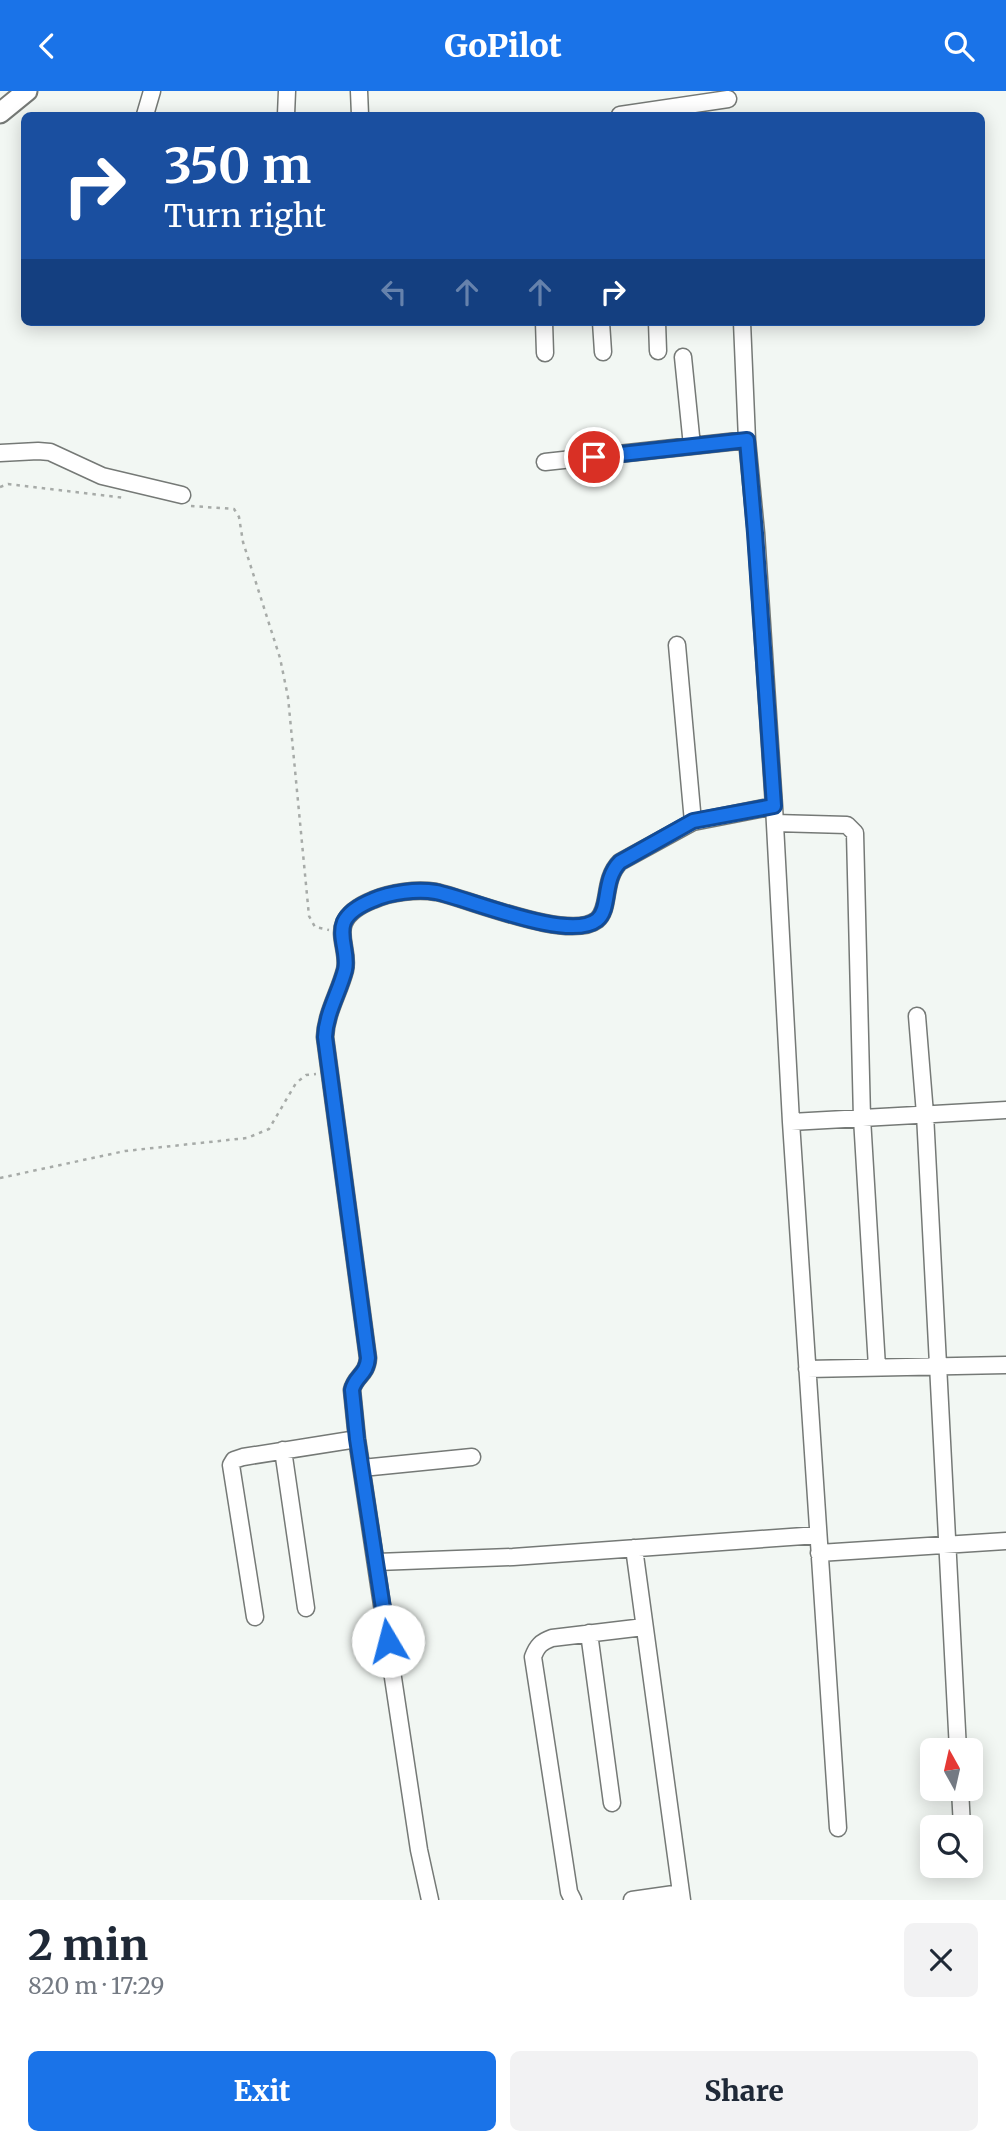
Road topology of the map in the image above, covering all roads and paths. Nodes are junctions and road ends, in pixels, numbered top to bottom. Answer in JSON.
{"nodes":[{"id":1,"x":27,"y":91,"type":"edge"},
{"id":2,"x":152,"y":91,"type":"edge"},
{"id":3,"x":287,"y":91,"type":"edge"},
{"id":4,"x":359,"y":91,"type":"edge"},
{"id":5,"x":728,"y":95,"type":"edge"},
{"id":6,"x":146,"y":112,"type":"edge"},
{"id":7,"x":286,"y":112,"type":"edge"},
{"id":8,"x":360,"y":112,"type":"edge"},
{"id":9,"x":636,"y":112,"type":"edge"},
{"id":10,"x":0,"y":113,"type":"edge"},
{"id":11,"x":544,"y":326,"type":"edge"},
{"id":12,"x":601,"y":326,"type":"edge"},
{"id":13,"x":657,"y":326,"type":"edge"},
{"id":14,"x":742,"y":326,"type":"edge"},
{"id":15,"x":658,"y":351,"type":"dead end"},
{"id":16,"x":603,"y":352,"type":"dead end"},
{"id":17,"x":545,"y":353,"type":"dead end"},
{"id":18,"x":684,"y":357,"type":"dead end"},
{"id":19,"x":747,"y":440,"type":"junction"},
{"id":20,"x":692,"y":446,"type":"junction"},
{"id":21,"x":0,"y":453,"type":"edge"},
{"id":22,"x":545,"y":462,"type":"dead end"},
{"id":23,"x":0,"y":487,"type":"edge"},
{"id":24,"x":126,"y":498,"type":"dead end"},
{"id":25,"x":186,"y":501,"type":"joint"},
{"id":26,"x":677,"y":645,"type":"dead end"},
{"id":27,"x":774,"y":806,"type":"junction"},
{"id":28,"x":693,"y":821,"type":"junction"},
{"id":29,"x":775,"y":823,"type":"junction"},
{"id":30,"x":342,"y":932,"type":"junction"},
{"id":31,"x":918,"y":1016,"type":"dead end"},
{"id":32,"x":330,"y":1072,"type":"junction"},
{"id":33,"x":1006,"y":1110,"type":"edge"},
{"id":34,"x":925,"y":1114,"type":"junction"},
{"id":35,"x":862,"y":1118,"type":"junction"},
{"id":36,"x":791,"y":1122,"type":"junction"},
{"id":37,"x":0,"y":1178,"type":"edge"},
{"id":38,"x":1006,"y":1365,"type":"edge"},
{"id":39,"x":936,"y":1366,"type":"junction"},
{"id":40,"x":877,"y":1367,"type":"junction"},
{"id":41,"x":807,"y":1369,"type":"junction"},
{"id":42,"x":357,"y":1439,"type":"junction"},
{"id":43,"x":283,"y":1450,"type":"junction"},
{"id":44,"x":472,"y":1457,"type":"dead end"},
{"id":45,"x":362,"y":1468,"type":"junction"},
{"id":46,"x":818,"y":1535,"type":"junction"},
{"id":47,"x":1006,"y":1541,"type":"edge"},
{"id":48,"x":947,"y":1545,"type":"junction"},
{"id":49,"x":634,"y":1548,"type":"junction"},
{"id":50,"x":819,"y":1553,"type":"junction"},
{"id":51,"x":377,"y":1562,"type":"junction"},
{"id":52,"x":306,"y":1608,"type":"dead end"},
{"id":53,"x":255,"y":1617,"type":"dead end"},
{"id":54,"x":644,"y":1627,"type":"junction"},
{"id":55,"x":589,"y":1633,"type":"junction"},
{"id":56,"x":957,"y":1738,"type":"edge"},
{"id":57,"x":612,"y":1803,"type":"dead end"},
{"id":58,"x":838,"y":1828,"type":"dead end"},
{"id":59,"x":682,"y":1896,"type":"edge"},
{"id":60,"x":430,"y":1900,"type":"edge"},
{"id":61,"x":573,"y":1900,"type":"edge"},
{"id":62,"x":632,"y":1900,"type":"edge"}],
"edges":[{"from":1,"to":10,"type":"street"},
{"from":2,"to":6,"type":"street"},
{"from":3,"to":7,"type":"street"},
{"from":4,"to":8,"type":"street"},
{"from":5,"to":9,"type":"street"},
{"from":11,"to":17,"type":"street"},
{"from":12,"to":16,"type":"street"},
{"from":13,"to":15,"type":"street"},
{"from":14,"to":19,"type":"street"},
{"from":18,"to":20,"type":"street"},
{"from":19,"to":20,"type":"street"},
{"from":19,"to":27,"type":"street"},
{"from":20,"to":22,"type":"street"},
{"from":21,"to":25,"type":"street"},
{"from":23,"to":24,"type":"path"},
{"from":25,"to":30,"type":"path"},
{"from":26,"to":28,"type":"street"},
{"from":27,"to":28,"type":"street"},
{"from":27,"to":29,"type":"street"},
{"from":28,"to":30,"type":"street"},
{"from":29,"to":35,"type":"street"},
{"from":29,"to":36,"type":"street"},
{"from":30,"to":32,"type":"street"},
{"from":31,"to":34,"type":"street"},
{"from":32,"to":37,"type":"path"},
{"from":32,"to":42,"type":"street"},
{"from":33,"to":34,"type":"street"},
{"from":34,"to":35,"type":"street"},
{"from":34,"to":39,"type":"street"},
{"from":35,"to":36,"type":"street"},
{"from":35,"to":40,"type":"street"},
{"from":36,"to":41,"type":"street"},
{"from":38,"to":39,"type":"street"},
{"from":39,"to":40,"type":"street"},
{"from":39,"to":48,"type":"street"},
{"from":40,"to":41,"type":"street"},
{"from":41,"to":46,"type":"street"},
{"from":42,"to":43,"type":"street"},
{"from":42,"to":45,"type":"street"},
{"from":43,"to":52,"type":"street"},
{"from":43,"to":53,"type":"street"},
{"from":44,"to":45,"type":"street"},
{"from":45,"to":51,"type":"street"},
{"from":46,"to":49,"type":"street"},
{"from":46,"to":50,"type":"street"},
{"from":47,"to":48,"type":"street"},
{"from":48,"to":50,"type":"street"},
{"from":48,"to":56,"type":"street"},
{"from":49,"to":51,"type":"street"},
{"from":49,"to":54,"type":"street"},
{"from":50,"to":58,"type":"street"},
{"from":51,"to":60,"type":"street"},
{"from":54,"to":55,"type":"street"},
{"from":54,"to":59,"type":"street"},
{"from":55,"to":57,"type":"street"},
{"from":55,"to":61,"type":"street"},
{"from":59,"to":62,"type":"street"}]}
